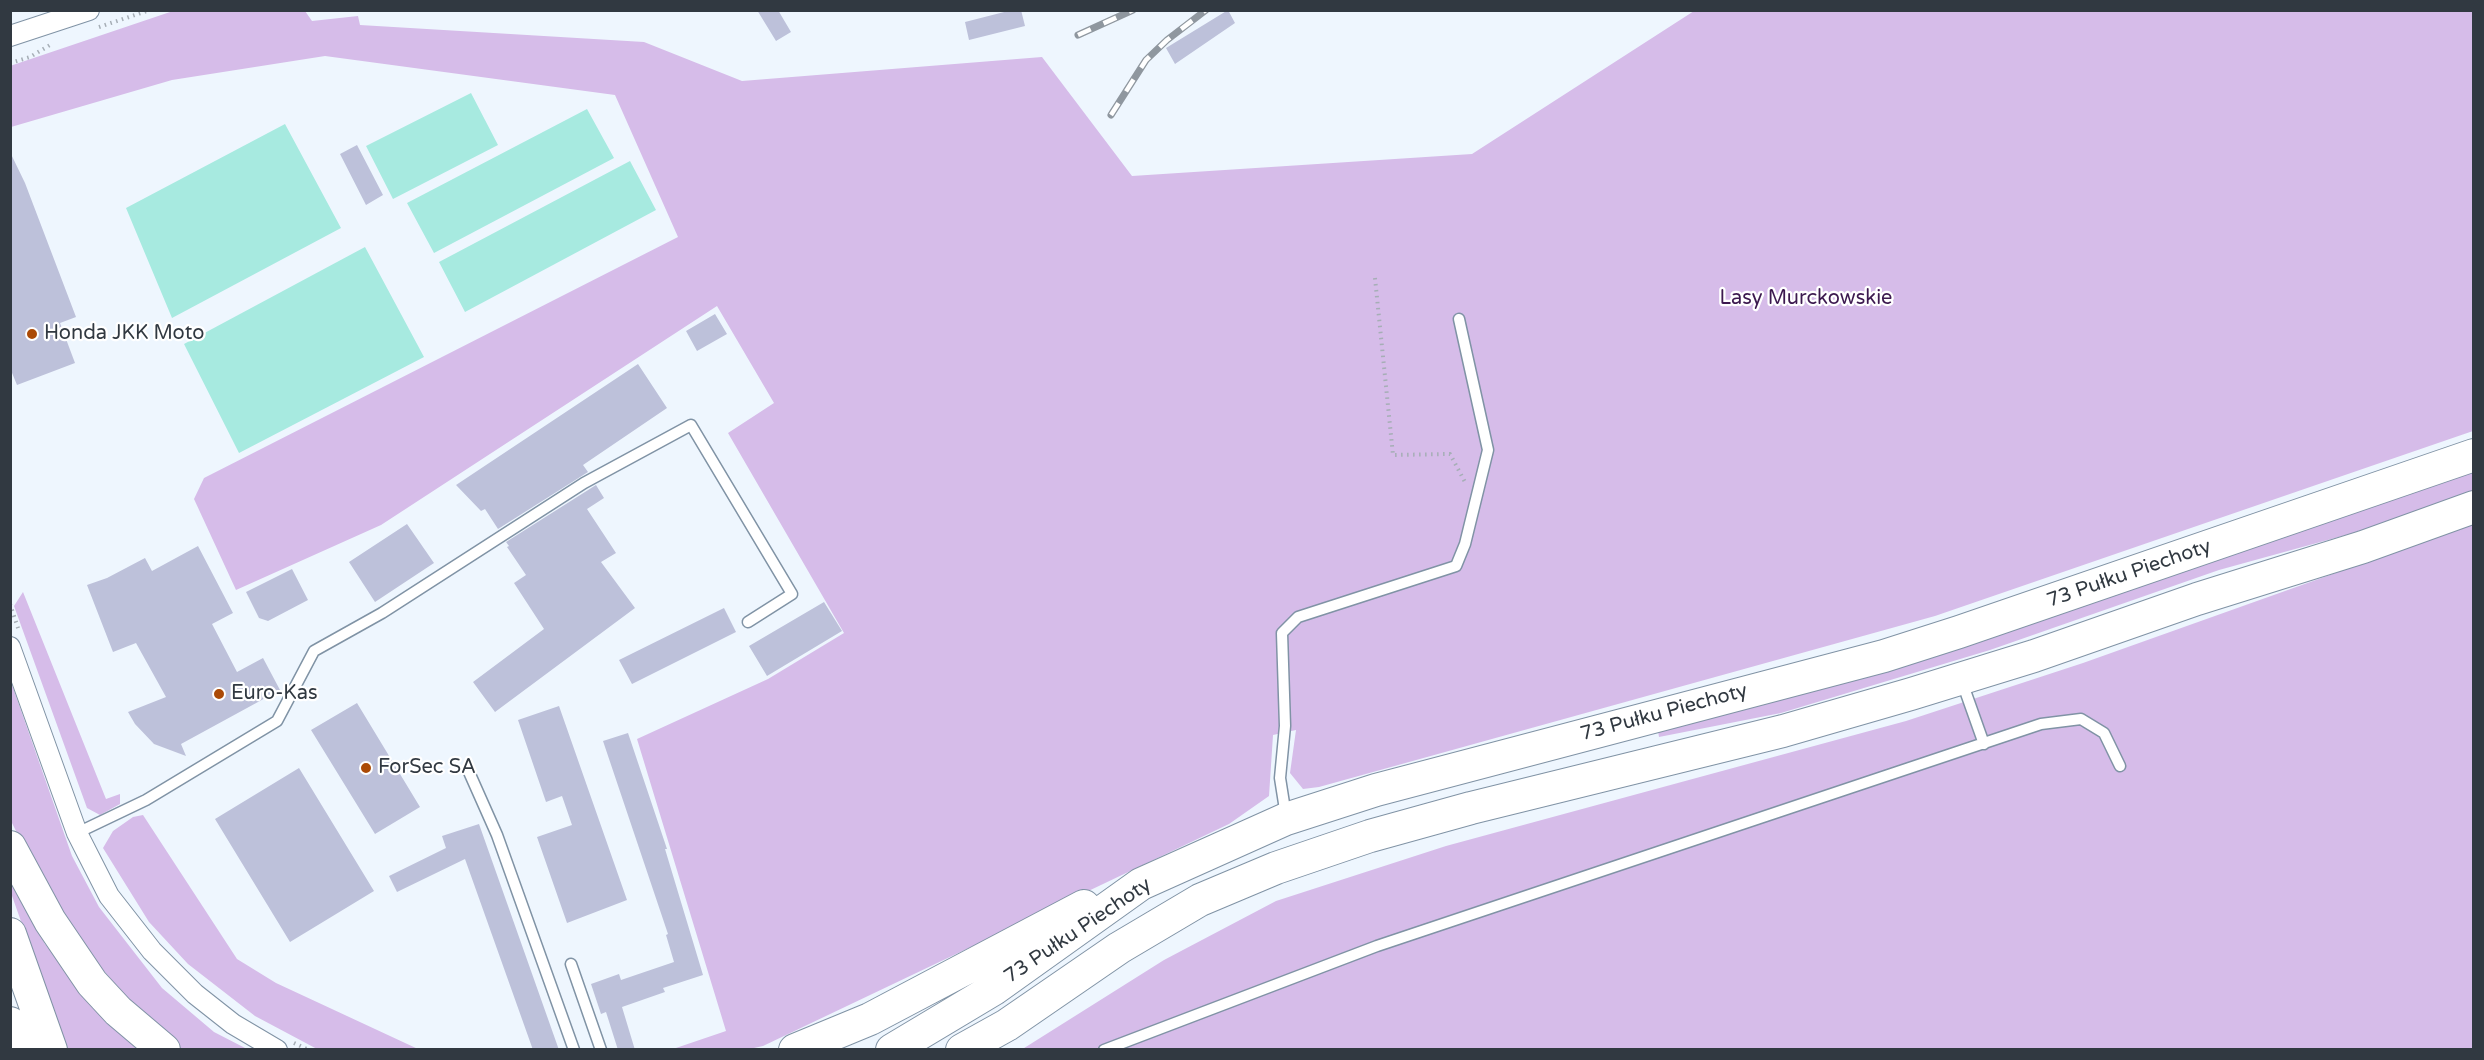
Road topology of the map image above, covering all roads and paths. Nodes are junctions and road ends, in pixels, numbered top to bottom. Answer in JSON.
{"nodes":[{"id":1,"x":89,"y":10,"type":"edge"},
{"id":2,"x":10,"y":36,"type":"edge"},
{"id":3,"x":1375,"y":278,"type":"dead end"},
{"id":4,"x":1459,"y":319,"type":"dead end"},
{"id":5,"x":2474,"y":455,"type":"edge"},
{"id":6,"x":1475,"y":501,"type":"junction"},
{"id":7,"x":2474,"y":507,"type":"edge"},
{"id":8,"x":10,"y":604,"type":"edge"},
{"id":9,"x":748,"y":621,"type":"dead end"},
{"id":10,"x":16,"y":641,"type":"edge"},
{"id":11,"x":1960,"y":678,"type":"junction"},
{"id":12,"x":1984,"y":744,"type":"junction"},
{"id":13,"x":2120,"y":766,"type":"dead end"},
{"id":14,"x":469,"y":772,"type":"dead end"},
{"id":15,"x":1286,"y":819,"type":"junction"},
{"id":16,"x":77,"y":833,"type":"junction"},
{"id":17,"x":10,"y":848,"type":"edge"},
{"id":18,"x":1141,"y":884,"type":"junction"},
{"id":19,"x":10,"y":934,"type":"edge"},
{"id":20,"x":571,"y":964,"type":"dead end"},
{"id":21,"x":10,"y":978,"type":"edge"},
{"id":22,"x":10,"y":1023,"type":"edge"},
{"id":23,"x":1007,"y":1025,"type":"junction"},
{"id":24,"x":283,"y":1045,"type":"edge"},
{"id":25,"x":20,"y":1050,"type":"edge"},
{"id":26,"x":41,"y":1050,"type":"edge"},
{"id":27,"x":51,"y":1050,"type":"edge"},
{"id":28,"x":164,"y":1050,"type":"edge"},
{"id":29,"x":309,"y":1050,"type":"edge"},
{"id":30,"x":574,"y":1050,"type":"edge"},
{"id":31,"x":601,"y":1050,"type":"edge"},
{"id":32,"x":795,"y":1050,"type":"edge"},
{"id":33,"x":892,"y":1050,"type":"edge"},
{"id":34,"x":962,"y":1050,"type":"edge"},
{"id":35,"x":975,"y":1050,"type":"edge"},
{"id":36,"x":1104,"y":1050,"type":"edge"}],
"edges":[{"from":1,"to":2,"type":"street"},
{"from":3,"to":6,"type":"path"},
{"from":4,"to":6,"type":"lane"},
{"from":5,"to":15,"type":"main road","name":"73 Pułku Piechoty"},
{"from":6,"to":15,"type":"lane"},
{"from":7,"to":11,"type":"main road","name":"73 Pułku Piechoty"},
{"from":8,"to":10,"type":"path"},
{"from":9,"to":16,"type":"lane"},
{"from":10,"to":16,"type":"street"},
{"from":11,"to":12,"type":"lane"},
{"from":11,"to":23,"type":"main road","name":"73 Pułku Piechoty"},
{"from":12,"to":13,"type":"lane"},
{"from":12,"to":36,"type":"lane"},
{"from":14,"to":30,"type":"lane"},
{"from":15,"to":18,"type":"main road","name":"73 Pułku Piechoty"},
{"from":16,"to":24,"type":"street"},
{"from":17,"to":28,"type":"main road"},
{"from":18,"to":32,"type":"main road"},
{"from":18,"to":33,"type":"main road","name":"73 Pułku Piechoty"},
{"from":19,"to":27,"type":"main road"},
{"from":20,"to":31,"type":"lane"},
{"from":21,"to":26,"type":"main road"},
{"from":22,"to":25,"type":"main road"},
{"from":23,"to":34,"type":"main road","name":"73 Pułku Piechoty"},
{"from":23,"to":35,"type":"main road"},
{"from":24,"to":29,"type":"path"}]}
